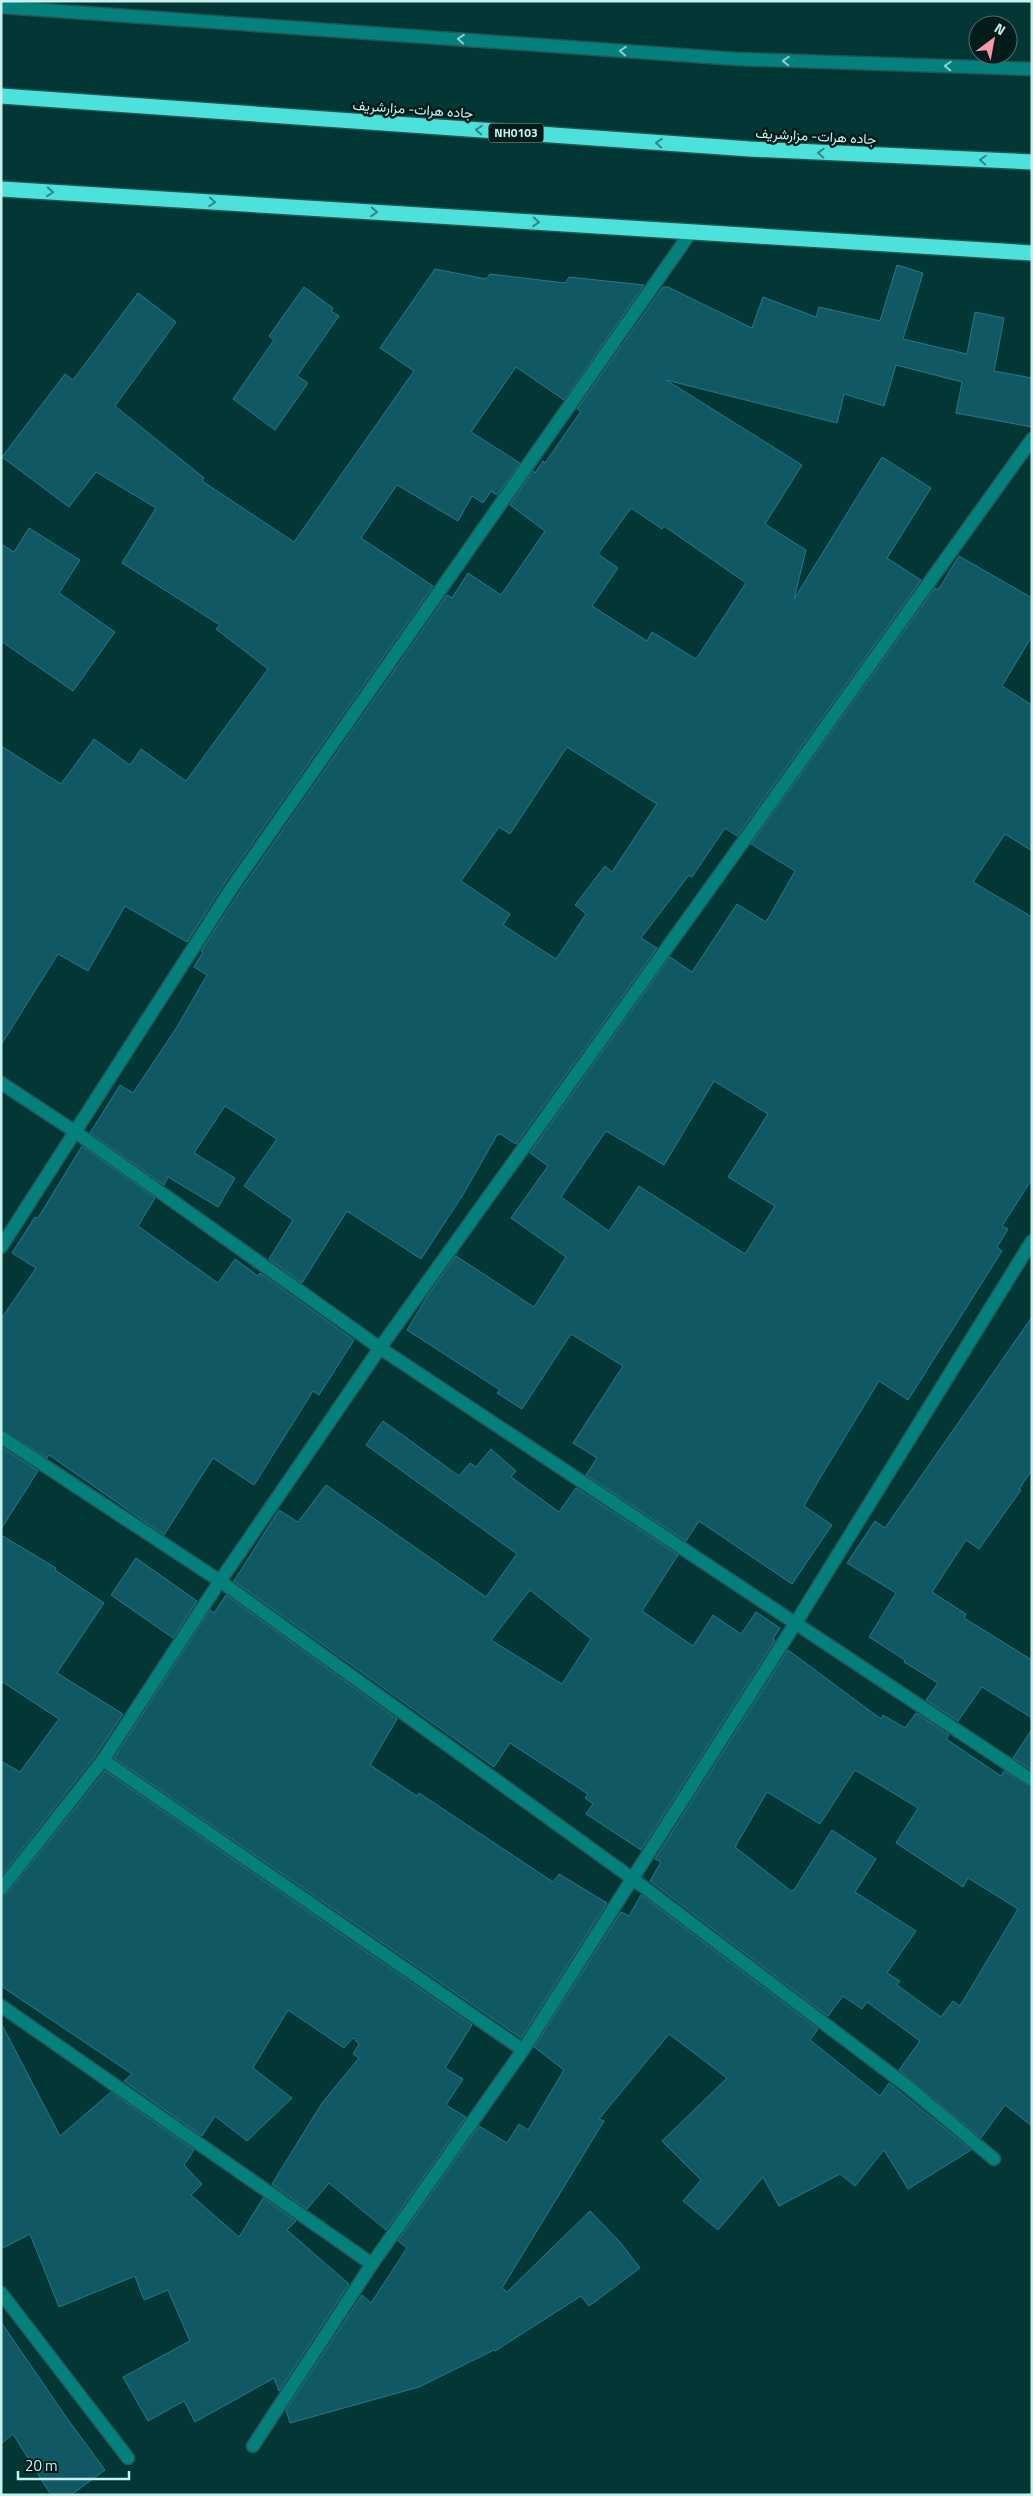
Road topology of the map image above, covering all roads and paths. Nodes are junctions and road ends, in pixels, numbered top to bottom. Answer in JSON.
{"nodes":[{"id":1,"x":1,"y":7,"type":"edge"},
{"id":2,"x":1032,"y":69,"type":"edge"},
{"id":3,"x":1,"y":96,"type":"edge"},
{"id":4,"x":1032,"y":162,"type":"edge"},
{"id":5,"x":1,"y":189,"type":"edge"},
{"id":6,"x":691,"y":232,"type":"junction"},
{"id":7,"x":1032,"y":253,"type":"edge"},
{"id":8,"x":1032,"y":439,"type":"edge"},
{"id":9,"x":1,"y":1083,"type":"edge"},
{"id":10,"x":74,"y":1131,"type":"junction"},
{"id":11,"x":1032,"y":1241,"type":"edge"},
{"id":12,"x":1,"y":1247,"type":"edge"},
{"id":13,"x":380,"y":1348,"type":"junction"},
{"id":14,"x":1,"y":1437,"type":"edge"},
{"id":15,"x":220,"y":1581,"type":"junction"},
{"id":16,"x":794,"y":1624,"type":"junction"},
{"id":17,"x":103,"y":1760,"type":"junction"},
{"id":18,"x":1032,"y":1780,"type":"edge"},
{"id":19,"x":633,"y":1879,"type":"junction"},
{"id":20,"x":1,"y":1889,"type":"edge"},
{"id":21,"x":1,"y":2006,"type":"edge"},
{"id":22,"x":524,"y":2050,"type":"junction"},
{"id":23,"x":994,"y":2159,"type":"dead end"},
{"id":24,"x":372,"y":2264,"type":"junction"},
{"id":25,"x":1,"y":2293,"type":"edge"},
{"id":26,"x":253,"y":2446,"type":"dead end"},
{"id":27,"x":128,"y":2458,"type":"dead end"}],
"edges":[{"from":2,"to":1,"type":"street","one_way":true},
{"from":4,"to":3,"type":"highway","name":"جاده هرات- مزارشریف","number":"NH0103","one_way":true},
{"from":5,"to":6,"type":"highway","one_way":true},
{"from":6,"to":7,"type":"highway"},
{"from":6,"to":10,"type":"street"},
{"from":8,"to":13,"type":"street"},
{"from":9,"to":10,"type":"street"},
{"from":10,"to":12,"type":"street"},
{"from":10,"to":13,"type":"street"},
{"from":11,"to":16,"type":"street"},
{"from":13,"to":15,"type":"street"},
{"from":13,"to":16,"type":"street"},
{"from":14,"to":15,"type":"street"},
{"from":15,"to":17,"type":"street"},
{"from":15,"to":19,"type":"street"},
{"from":16,"to":18,"type":"street"},
{"from":16,"to":19,"type":"street"},
{"from":17,"to":20,"type":"street"},
{"from":17,"to":22,"type":"street"},
{"from":19,"to":22,"type":"street"},
{"from":19,"to":23,"type":"street"},
{"from":21,"to":24,"type":"street"},
{"from":22,"to":24,"type":"street"},
{"from":24,"to":26,"type":"street"},
{"from":25,"to":27,"type":"street"}]}
